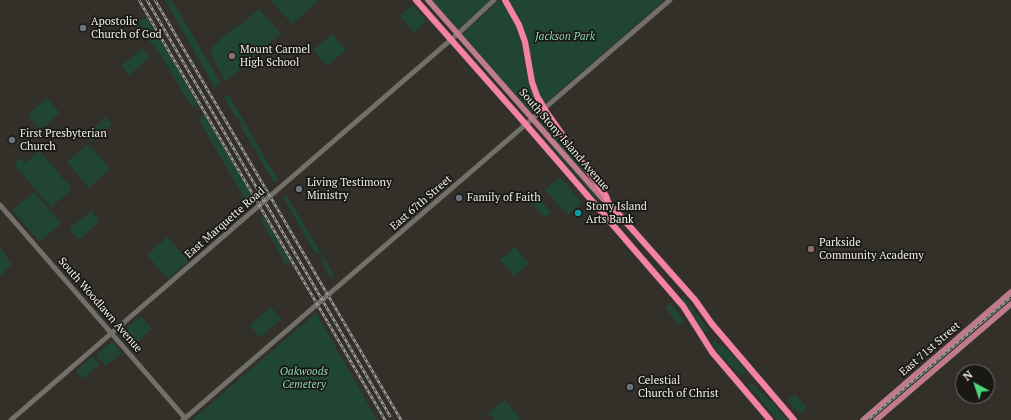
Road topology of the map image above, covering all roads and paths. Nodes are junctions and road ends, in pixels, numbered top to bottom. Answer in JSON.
{"nodes":[{"id":1,"x":416,"y":0,"type":"edge"},
{"id":2,"x":428,"y":0,"type":"edge"},
{"id":3,"x":494,"y":0,"type":"edge"},
{"id":4,"x":505,"y":0,"type":"edge"},
{"id":5,"x":670,"y":0,"type":"edge"},
{"id":6,"x":458,"y":34,"type":"junction"},
{"id":7,"x":451,"y":39,"type":"junction"},
{"id":8,"x":544,"y":109,"type":"junction"},
{"id":9,"x":533,"y":119,"type":"junction"},
{"id":10,"x":526,"y":125,"type":"junction"},
{"id":11,"x":608,"y":202,"type":"junction"},
{"id":12,"x":0,"y":205,"type":"edge"},
{"id":13,"x":1011,"y":292,"type":"edge"},
{"id":14,"x":1011,"y":304,"type":"edge"},
{"id":15,"x":112,"y":334,"type":"junction"},
{"id":16,"x":184,"y":419,"type":"edge"},
{"id":17,"x":11,"y":420,"type":"edge"},
{"id":18,"x":770,"y":420,"type":"edge"},
{"id":19,"x":794,"y":420,"type":"edge"},
{"id":20,"x":863,"y":420,"type":"edge"},
{"id":21,"x":876,"y":420,"type":"edge"}],
"edges":[{"from":1,"to":7,"type":"highway","name":"South Stony Island Avenue"},
{"from":2,"to":6,"type":"main road","name":"South Stony Island Avenue"},
{"from":3,"to":6,"type":"street","name":"East Marquette Road"},
{"from":4,"to":8,"type":"highway"},
{"from":5,"to":8,"type":"street","name":"East 67th Street"},
{"from":6,"to":7,"type":"street","name":"East Marquette Road"},
{"from":6,"to":9,"type":"main road","name":"South Stony Island Avenue"},
{"from":7,"to":10,"type":"highway","name":"South Stony Island Avenue"},
{"from":7,"to":15,"type":"street","name":"East Marquette Road"},
{"from":8,"to":9,"type":"street","name":"East 67th Street"},
{"from":8,"to":11,"type":"highway"},
{"from":9,"to":10,"type":"street","name":"East 67th Street"},
{"from":9,"to":11,"type":"main road","name":"South Stony Island Avenue"},
{"from":10,"to":16,"type":"street","name":"East 67th Street"},
{"from":10,"to":18,"type":"highway","name":"South Stony Island Avenue"},
{"from":11,"to":19,"type":"highway","name":"South Stony Island Avenue"},
{"from":12,"to":15,"type":"street","name":"South Woodlawn Avenue"},
{"from":13,"to":20,"type":"main road","name":"East 71st Street"},
{"from":14,"to":21,"type":"main road","name":"East 71st Street"},
{"from":15,"to":16,"type":"street","name":"South Woodlawn Avenue"},
{"from":15,"to":17,"type":"street","name":"East Marquette Road"}]}
